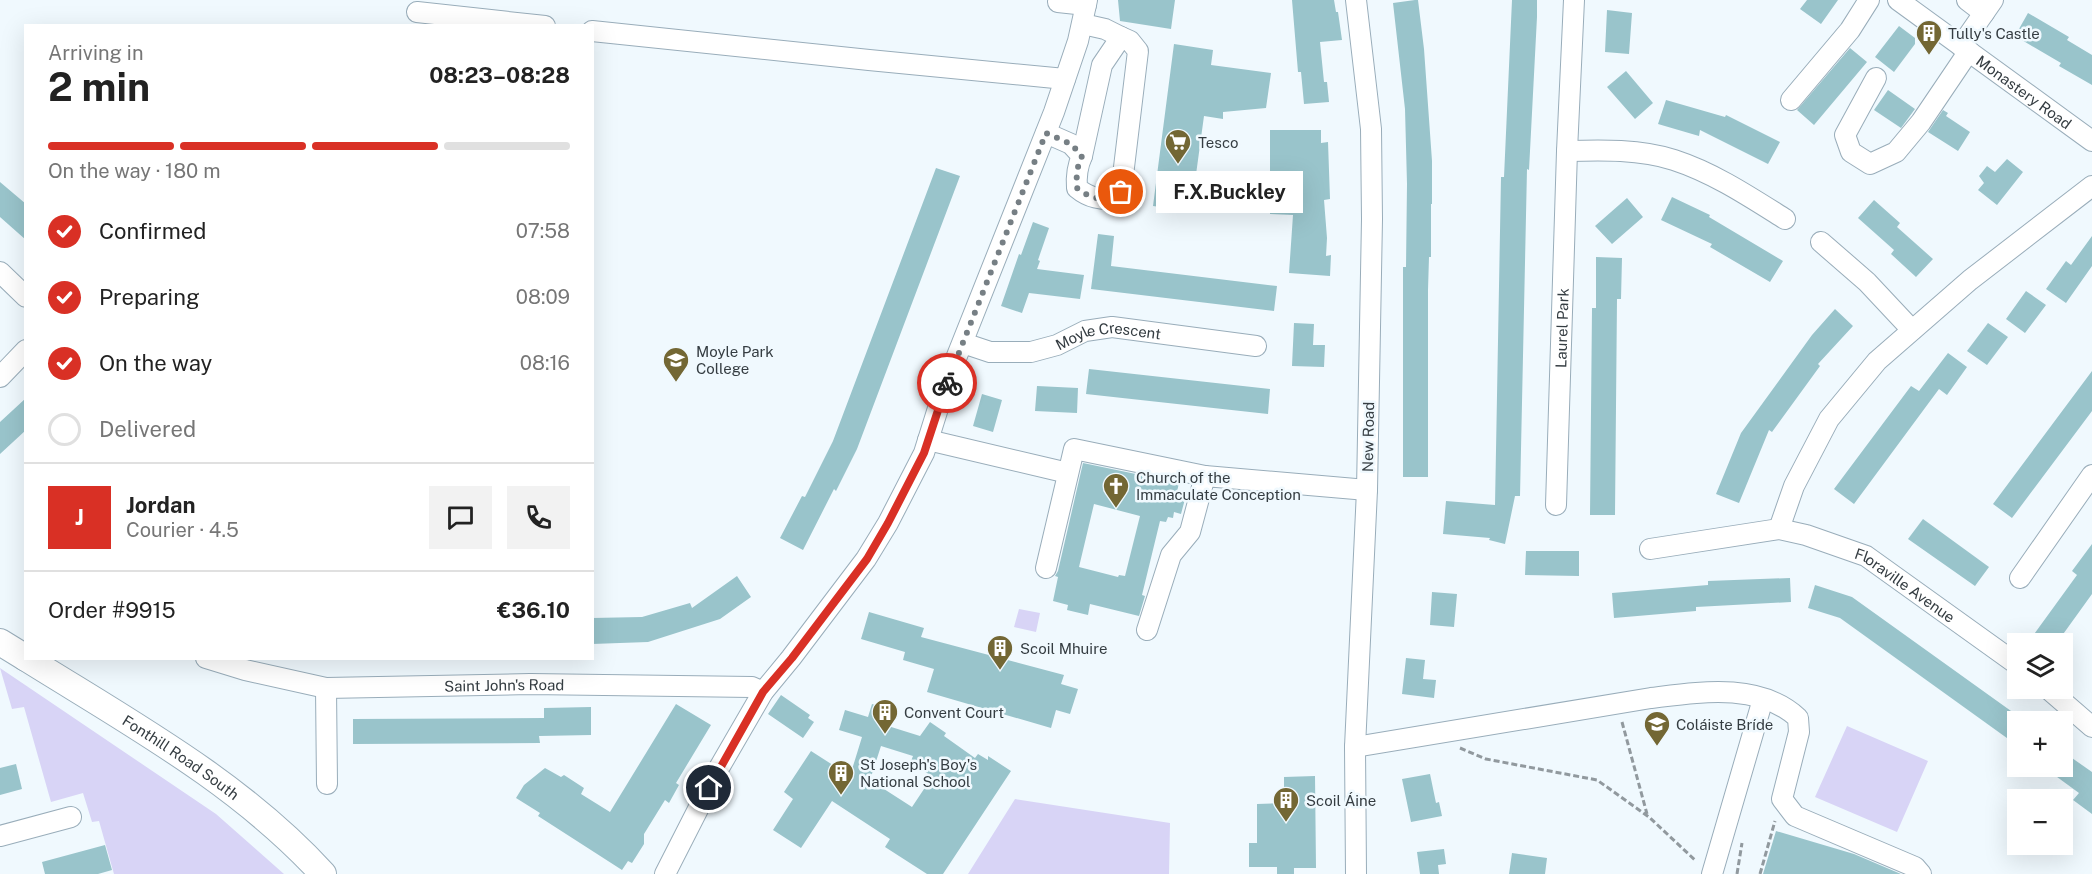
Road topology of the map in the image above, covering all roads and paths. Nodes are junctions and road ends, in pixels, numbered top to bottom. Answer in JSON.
{"nodes":[{"id":1,"x":1356,"y":0,"type":"edge"},
{"id":2,"x":1574,"y":0,"type":"edge"},
{"id":3,"x":1869,"y":0,"type":"edge"},
{"id":4,"x":1898,"y":0,"type":"edge"},
{"id":5,"x":1967,"y":0,"type":"edge"},
{"id":6,"x":1058,"y":2,"type":"dead end"},
{"id":7,"x":1989,"y":6,"type":"edge"},
{"id":8,"x":1085,"y":10,"type":"edge"},
{"id":9,"x":417,"y":12,"type":"dead end"},
{"id":10,"x":527,"y":24,"type":"edge"},
{"id":11,"x":594,"y":31,"type":"edge"},
{"id":12,"x":1121,"y":37,"type":"junction"},
{"id":13,"x":1965,"y":48,"type":"junction"},
{"id":14,"x":1876,"y":78,"type":"dead end"},
{"id":15,"x":1065,"y":79,"type":"junction"},
{"id":16,"x":1791,"y":100,"type":"dead end"},
{"id":17,"x":1046,"y":133,"type":"junction"},
{"id":18,"x":2092,"y":141,"type":"edge"},
{"id":19,"x":1567,"y":151,"type":"junction"},
{"id":20,"x":1082,"y":156,"type":"junction"},
{"id":21,"x":2092,"y":186,"type":"edge"},
{"id":22,"x":1785,"y":219,"type":"dead end"},
{"id":23,"x":1821,"y":242,"type":"dead end"},
{"id":24,"x":0,"y":272,"type":"edge"},
{"id":25,"x":24,"y":295,"type":"edge"},
{"id":26,"x":1912,"y":330,"type":"junction"},
{"id":27,"x":963,"y":343,"type":"junction"},
{"id":28,"x":1256,"y":346,"type":"dead end"},
{"id":29,"x":24,"y":352,"type":"edge"},
{"id":30,"x":0,"y":377,"type":"edge"},
{"id":31,"x":928,"y":440,"type":"junction"},
{"id":32,"x":1068,"y":473,"type":"junction"},
{"id":33,"x":2092,"y":475,"type":"edge"},
{"id":34,"x":1205,"y":476,"type":"junction"},
{"id":35,"x":1367,"y":490,"type":"junction"},
{"id":36,"x":1556,"y":505,"type":"dead end"},
{"id":37,"x":1779,"y":529,"type":"junction"},
{"id":38,"x":1650,"y":549,"type":"dead end"},
{"id":39,"x":1046,"y":568,"type":"dead end"},
{"id":40,"x":2020,"y":578,"type":"dead end"},
{"id":41,"x":1147,"y":630,"type":"dead end"},
{"id":42,"x":0,"y":642,"type":"edge"},
{"id":43,"x":24,"y":657,"type":"edge"},
{"id":44,"x":2007,"y":657,"type":"edge"},
{"id":45,"x":29,"y":660,"type":"edge"},
{"id":46,"x":212,"y":660,"type":"edge"},
{"id":47,"x":326,"y":688,"type":"junction"},
{"id":48,"x":763,"y":692,"type":"junction"},
{"id":49,"x":1763,"y":699,"type":"junction"},
{"id":50,"x":2060,"y":699,"type":"edge"},
{"id":51,"x":1617,"y":704,"type":"junction"},
{"id":52,"x":2092,"y":727,"type":"edge"},
{"id":53,"x":1431,"y":736,"type":"junction"},
{"id":54,"x":1355,"y":747,"type":"junction"},
{"id":55,"x":327,"y":784,"type":"dead end"},
{"id":56,"x":1782,"y":799,"type":"junction"},
{"id":57,"x":1647,"y":816,"type":"junction"},
{"id":58,"x":71,"y":817,"type":"dead end"},
{"id":59,"x":0,"y":836,"type":"edge"},
{"id":60,"x":1742,"y":843,"type":"dead end"},
{"id":61,"x":1708,"y":870,"type":"edge"},
{"id":62,"x":671,"y":872,"type":"edge"},
{"id":63,"x":323,"y":874,"type":"edge"},
{"id":64,"x":1356,"y":874,"type":"edge"},
{"id":65,"x":1737,"y":874,"type":"edge"},
{"id":66,"x":1760,"y":874,"type":"edge"},
{"id":67,"x":1921,"y":874,"type":"edge"}],
"edges":[{"from":1,"to":35,"type":"street","name":"New Road"},
{"from":2,"to":19,"type":"street","name":"Laurel Park"},
{"from":3,"to":16,"type":"street"},
{"from":4,"to":13,"type":"street","name":"Monastery Road"},
{"from":5,"to":7,"type":"street"},
{"from":6,"to":8,"type":"street"},
{"from":7,"to":13,"type":"street"},
{"from":8,"to":12,"type":"street"},
{"from":8,"to":15,"type":"street"},
{"from":9,"to":10,"type":"street"},
{"from":11,"to":15,"type":"street"},
{"from":12,"to":20,"type":"street"},
{"from":12,"to":20,"type":"street"},
{"from":13,"to":14,"type":"street"},
{"from":13,"to":18,"type":"street","name":"Monastery Road"},
{"from":15,"to":17,"type":"street"},
{"from":17,"to":20,"type":"street"},
{"from":17,"to":27,"type":"street"},
{"from":19,"to":22,"type":"street"},
{"from":19,"to":36,"type":"street","name":"Laurel Park"},
{"from":21,"to":26,"type":"street"},
{"from":23,"to":26,"type":"street"},
{"from":24,"to":25,"type":"street"},
{"from":26,"to":37,"type":"street"},
{"from":27,"to":28,"type":"street","name":"Moyle Crescent"},
{"from":27,"to":31,"type":"street"},
{"from":29,"to":30,"type":"street"},
{"from":31,"to":32,"type":"street"},
{"from":31,"to":48,"type":"street"},
{"from":32,"to":34,"type":"street"},
{"from":32,"to":39,"type":"street"},
{"from":33,"to":40,"type":"street"},
{"from":34,"to":35,"type":"street"},
{"from":34,"to":41,"type":"street"},
{"from":35,"to":54,"type":"street","name":"New Road"},
{"from":37,"to":38,"type":"street","name":"Floraville Avenue"},
{"from":37,"to":44,"type":"street","name":"Floraville Avenue"},
{"from":42,"to":43,"type":"main road","name":"Fonthill Road South"},
{"from":45,"to":63,"type":"main road","name":"Fonthill Road South"},
{"from":46,"to":47,"type":"street","name":"Saint John's Road"},
{"from":47,"to":48,"type":"street","name":"Saint John's Road"},
{"from":47,"to":55,"type":"street"},
{"from":48,"to":62,"type":"street"},
{"from":49,"to":51,"type":"street"},
{"from":49,"to":56,"type":"street"},
{"from":49,"to":61,"type":"street"},
{"from":50,"to":52,"type":"street"},
{"from":51,"to":53,"type":"street"},
{"from":51,"to":57,"type":"path"},
{"from":53,"to":54,"type":"street"},
{"from":53,"to":57,"type":"path"},
{"from":54,"to":64,"type":"street","name":"New Road"},
{"from":56,"to":66,"type":"path"},
{"from":56,"to":67,"type":"street"},
{"from":57,"to":61,"type":"path"},
{"from":58,"to":59,"type":"street"},
{"from":60,"to":65,"type":"path"}]}
